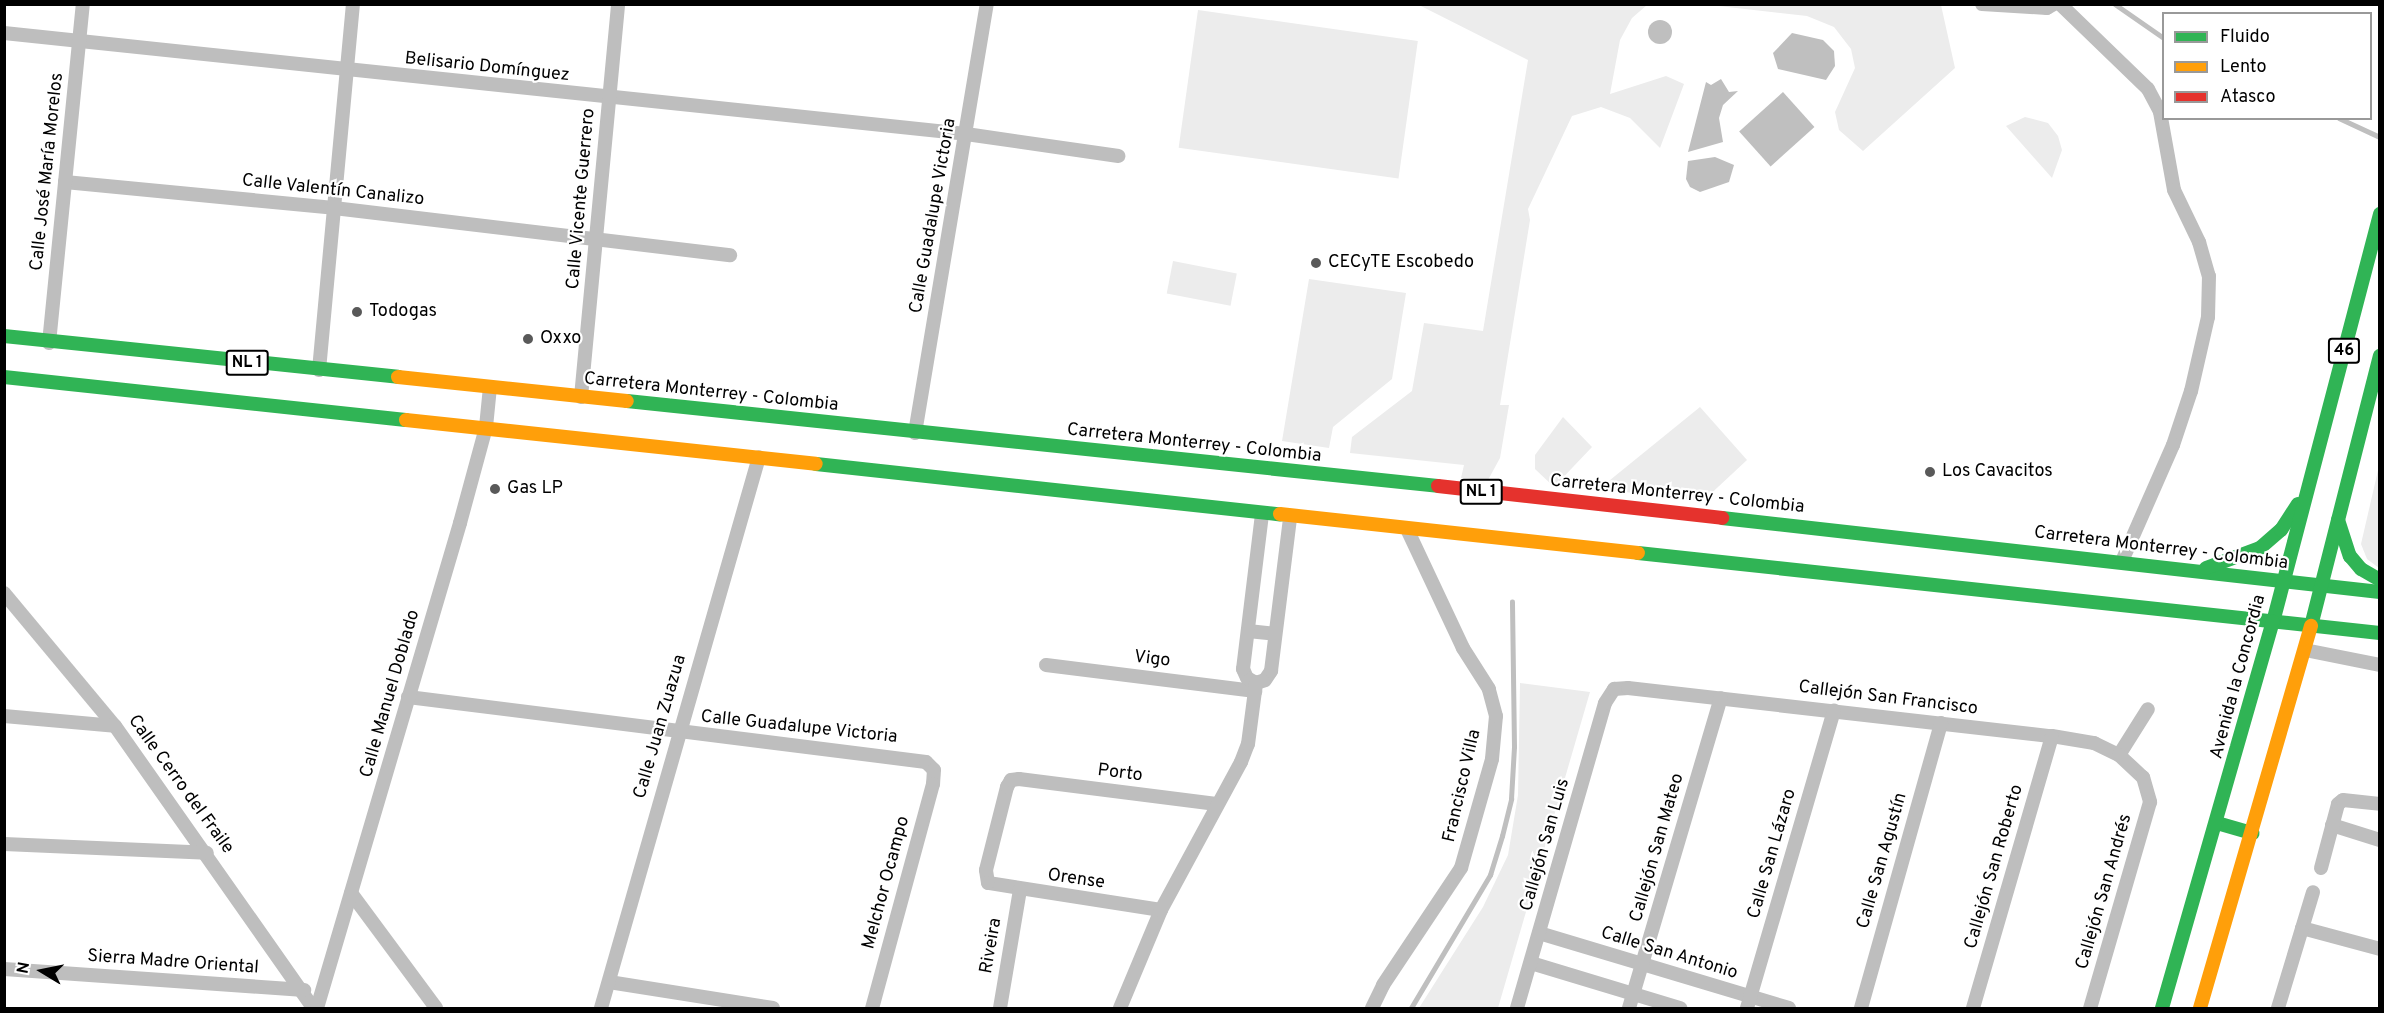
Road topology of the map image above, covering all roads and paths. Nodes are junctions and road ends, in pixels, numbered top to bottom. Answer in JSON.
{"nodes":[{"id":1,"x":83,"y":4,"type":"edge"},
{"id":2,"x":353,"y":4,"type":"edge"},
{"id":3,"x":618,"y":4,"type":"edge"},
{"id":4,"x":987,"y":4,"type":"edge"},
{"id":5,"x":1982,"y":4,"type":"edge"},
{"id":6,"x":2054,"y":4,"type":"edge"},
{"id":7,"x":2060,"y":4,"type":"edge"},
{"id":8,"x":4,"y":33,"type":"edge"},
{"id":9,"x":79,"y":41,"type":"junction"},
{"id":10,"x":347,"y":72,"type":"junction"},
{"id":11,"x":609,"y":98,"type":"junction"},
{"id":12,"x":966,"y":134,"type":"junction"},
{"id":13,"x":1118,"y":156,"type":"dead end"},
{"id":14,"x":64,"y":182,"type":"junction"},
{"id":15,"x":334,"y":208,"type":"junction"},
{"id":16,"x":2379,"y":214,"type":"edge"},
{"id":17,"x":596,"y":240,"type":"junction"},
{"id":18,"x":730,"y":255,"type":"dead end"},
{"id":19,"x":4,"y":336,"type":"edge"},
{"id":20,"x":49,"y":343,"type":"junction"},
{"id":21,"x":2379,"y":356,"type":"edge"},
{"id":22,"x":319,"y":370,"type":"junction"},
{"id":23,"x":4,"y":377,"type":"edge"},
{"id":24,"x":490,"y":387,"type":"junction"},
{"id":25,"x":581,"y":397,"type":"junction"},
{"id":26,"x":486,"y":427,"type":"junction"},
{"id":27,"x":915,"y":433,"type":"junction"},
{"id":28,"x":759,"y":457,"type":"junction"},
{"id":29,"x":2309,"y":488,"type":"junction"},
{"id":30,"x":1262,"y":515,"type":"junction"},
{"id":31,"x":1290,"y":518,"type":"junction"},
{"id":32,"x":2338,"y":520,"type":"junction"},
{"id":33,"x":1408,"y":531,"type":"junction"},
{"id":34,"x":2122,"y":561,"type":"junction"},
{"id":35,"x":2199,"y":570,"type":"junction"},
{"id":36,"x":2379,"y":580,"type":"edge"},
{"id":37,"x":2284,"y":582,"type":"junction"},
{"id":38,"x":2321,"y":587,"type":"junction"},
{"id":39,"x":2379,"y":592,"type":"edge"},
{"id":40,"x":4,"y":593,"type":"edge"},
{"id":41,"x":2273,"y":622,"type":"junction"},
{"id":42,"x":2311,"y":626,"type":"junction"},
{"id":43,"x":1248,"y":631,"type":"junction"},
{"id":44,"x":2379,"y":633,"type":"edge"},
{"id":45,"x":1275,"y":634,"type":"junction"},
{"id":46,"x":2305,"y":650,"type":"junction"},
{"id":47,"x":1046,"y":665,"type":"dead end"},
{"id":48,"x":2379,"y":665,"type":"edge"},
{"id":49,"x":1256,"y":687,"type":"junction"},
{"id":50,"x":1611,"y":692,"type":"joint"},
{"id":51,"x":408,"y":697,"type":"junction"},
{"id":52,"x":1721,"y":698,"type":"junction"},
{"id":53,"x":2148,"y":709,"type":"dead end"},
{"id":54,"x":1834,"y":710,"type":"junction"},
{"id":55,"x":4,"y":716,"type":"edge"},
{"id":56,"x":1941,"y":723,"type":"junction"},
{"id":57,"x":115,"y":726,"type":"junction"},
{"id":58,"x":678,"y":732,"type":"junction"},
{"id":59,"x":2052,"y":736,"type":"junction"},
{"id":60,"x":2119,"y":755,"type":"junction"},
{"id":61,"x":933,"y":767,"type":"joint"},
{"id":62,"x":2148,"y":785,"type":"joint"},
{"id":63,"x":1215,"y":804,"type":"junction"},
{"id":64,"x":2379,"y":804,"type":"edge"},
{"id":65,"x":2217,"y":823,"type":"junction"},
{"id":66,"x":2332,"y":825,"type":"junction"},
{"id":67,"x":2253,"y":833,"type":"junction"},
{"id":68,"x":2379,"y":840,"type":"edge"},
{"id":69,"x":4,"y":844,"type":"edge"},
{"id":70,"x":207,"y":853,"type":"junction"},
{"id":71,"x":2321,"y":868,"type":"dead end"},
{"id":72,"x":988,"y":882,"type":"joint"},
{"id":73,"x":1020,"y":890,"type":"junction"},
{"id":74,"x":2313,"y":892,"type":"dead end"},
{"id":75,"x":351,"y":893,"type":"junction"},
{"id":76,"x":1161,"y":909,"type":"junction"},
{"id":77,"x":2302,"y":928,"type":"junction"},
{"id":78,"x":1539,"y":933,"type":"junction"},
{"id":79,"x":2379,"y":949,"type":"edge"},
{"id":80,"x":1531,"y":963,"type":"junction"},
{"id":81,"x":1642,"y":964,"type":"junction"},
{"id":82,"x":4,"y":969,"type":"edge"},
{"id":83,"x":609,"y":982,"type":"junction"},
{"id":84,"x":304,"y":990,"type":"junction"},
{"id":85,"x":1634,"y":994,"type":"junction"},
{"id":86,"x":1749,"y":1003,"type":"edge"},
{"id":87,"x":315,"y":1008,"type":"edge"},
{"id":88,"x":436,"y":1008,"type":"edge"},
{"id":89,"x":601,"y":1008,"type":"edge"},
{"id":90,"x":773,"y":1008,"type":"edge"},
{"id":91,"x":872,"y":1008,"type":"edge"},
{"id":92,"x":1000,"y":1008,"type":"edge"},
{"id":93,"x":1120,"y":1008,"type":"edge"},
{"id":94,"x":1372,"y":1008,"type":"edge"},
{"id":95,"x":1517,"y":1008,"type":"edge"},
{"id":96,"x":1629,"y":1008,"type":"edge"},
{"id":97,"x":1680,"y":1008,"type":"edge"},
{"id":98,"x":1789,"y":1008,"type":"edge"},
{"id":99,"x":1860,"y":1008,"type":"edge"},
{"id":100,"x":1973,"y":1008,"type":"edge"},
{"id":101,"x":2090,"y":1008,"type":"edge"},
{"id":102,"x":2162,"y":1008,"type":"edge"},
{"id":103,"x":2200,"y":1008,"type":"edge"},
{"id":104,"x":2278,"y":1008,"type":"edge"}],
"edges":[{"from":1,"to":9,"type":"street","name":"Calle José María Morelos"},
{"from":2,"to":10,"type":"street"},
{"from":3,"to":11,"type":"street","name":"Calle Vicente Guerrero"},
{"from":4,"to":12,"type":"street","name":"Calle Guadalupe Victoria"},
{"from":5,"to":6,"type":"street"},
{"from":7,"to":34,"type":"street"},
{"from":8,"to":9,"type":"street","name":"Belisario Domínguez"},
{"from":9,"to":10,"type":"street","name":"Belisario Domínguez"},
{"from":9,"to":14,"type":"street","name":"Calle José María Morelos"},
{"from":10,"to":11,"type":"street","name":"Belisario Domínguez"},
{"from":10,"to":15,"type":"street"},
{"from":11,"to":12,"type":"street","name":"Belisario Domínguez"},
{"from":11,"to":17,"type":"street","name":"Calle Vicente Guerrero"},
{"from":12,"to":13,"type":"street","name":"Belisario Domínguez"},
{"from":12,"to":27,"type":"street","name":"Calle Guadalupe Victoria"},
{"from":14,"to":15,"type":"street","name":"Calle Valentín Canalizo"},
{"from":14,"to":20,"type":"street","name":"Calle José María Morelos"},
{"from":15,"to":17,"type":"street","name":"Calle Valentín Canalizo"},
{"from":15,"to":22,"type":"street"},
{"from":16,"to":29,"type":"main road","name":"Avenida la Concordia","number":"46"},
{"from":17,"to":18,"type":"street","name":"Calle Valentín Canalizo"},
{"from":17,"to":25,"type":"street","name":"Calle Vicente Guerrero"},
{"from":19,"to":20,"type":"main road","name":"Carretera Monterrey - Colombia","number":"NL 1"},
{"from":20,"to":22,"type":"main road","name":"Carretera Monterrey - Colombia","number":"NL 1"},
{"from":21,"to":32,"type":"main road","number":"46"},
{"from":22,"to":24,"type":"main road","name":"Carretera Monterrey - Colombia","number":"NL 1"},
{"from":23,"to":26,"type":"main road","number":"NL 1"},
{"from":24,"to":25,"type":"main road","name":"Carretera Monterrey - Colombia","number":"NL 1"},
{"from":24,"to":26,"type":"street","name":"Calle Manuel Doblado"},
{"from":25,"to":27,"type":"main road","name":"Carretera Monterrey - Colombia","number":"NL 1"},
{"from":26,"to":28,"type":"main road","number":"NL 1"},
{"from":26,"to":51,"type":"street","name":"Calle Manuel Doblado"},
{"from":27,"to":34,"type":"main road","name":"Carretera Monterrey - Colombia","number":"NL 1"},
{"from":28,"to":30,"type":"main road","number":"NL 1"},
{"from":28,"to":58,"type":"street","name":"Calle Juan Zuazua"},
{"from":29,"to":35,"type":"main road"},
{"from":29,"to":37,"type":"main road","name":"Avenida la Concordia","number":"46"},
{"from":30,"to":31,"type":"main road","number":"NL 1"},
{"from":30,"to":43,"type":"street"},
{"from":31,"to":33,"type":"main road","number":"NL 1"},
{"from":31,"to":45,"type":"street"},
{"from":32,"to":36,"type":"main road"},
{"from":32,"to":38,"type":"main road","number":"46"},
{"from":33,"to":41,"type":"main road","number":"NL 1"},
{"from":33,"to":94,"type":"street","name":"Francisco Villa"},
{"from":34,"to":35,"type":"main road","name":"Carretera Monterrey - Colombia","number":"NL 1"},
{"from":35,"to":37,"type":"main road","name":"Carretera Monterrey - Colombia","number":"NL 1"},
{"from":37,"to":38,"type":"main road","name":"Carretera Monterrey - Colombia","number":"NL 1"},
{"from":37,"to":41,"type":"main road","name":"Avenida la Concordia","number":"46"},
{"from":38,"to":39,"type":"main road","name":"Carretera Monterrey - Colombia","number":"NL 1"},
{"from":38,"to":42,"type":"main road","number":"46"},
{"from":40,"to":57,"type":"street","name":"Calle Cerro del Fraile"},
{"from":41,"to":42,"type":"main road","number":"NL 1"},
{"from":41,"to":65,"type":"main road","name":"Avenida la Concordia","number":"46"},
{"from":42,"to":44,"type":"main road","number":"NL 1"},
{"from":42,"to":46,"type":"main road","number":"46"},
{"from":43,"to":45,"type":"street"},
{"from":43,"to":49,"type":"street"},
{"from":45,"to":49,"type":"street"},
{"from":46,"to":48,"type":"street"},
{"from":46,"to":67,"type":"main road","number":"46"},
{"from":47,"to":49,"type":"street","name":"Vigo"},
{"from":49,"to":63,"type":"street"},
{"from":50,"to":52,"type":"street","name":"Callejón San Francisco"},
{"from":50,"to":78,"type":"street","name":"Callejón San Luis"},
{"from":51,"to":58,"type":"street","name":"Calle Guadalupe Victoria"},
{"from":51,"to":75,"type":"street","name":"Calle Manuel Doblado"},
{"from":52,"to":54,"type":"street","name":"Callejón San Francisco"},
{"from":52,"to":81,"type":"street","name":"Callejón San Mateo"},
{"from":53,"to":60,"type":"street"},
{"from":54,"to":56,"type":"street","name":"Callejón San Francisco"},
{"from":54,"to":86,"type":"street","name":"Calle San Lázaro"},
{"from":55,"to":57,"type":"street"},
{"from":56,"to":59,"type":"street","name":"Callejón San Francisco"},
{"from":56,"to":99,"type":"street","name":"Calle San Agustín"},
{"from":57,"to":70,"type":"street","name":"Calle Cerro del Fraile"},
{"from":58,"to":61,"type":"street","name":"Calle Guadalupe Victoria"},
{"from":58,"to":83,"type":"street","name":"Calle Juan Zuazua"},
{"from":59,"to":60,"type":"street","name":"Callejón San Francisco"},
{"from":59,"to":100,"type":"street","name":"Callejón San Roberto"},
{"from":60,"to":62,"type":"street","name":"Callejón San Francisco"},
{"from":61,"to":91,"type":"street","name":"Melchor Ocampo"},
{"from":62,"to":101,"type":"street","name":"Callejón San Andrés"},
{"from":63,"to":72,"type":"street","name":"Porto"},
{"from":63,"to":76,"type":"street"},
{"from":64,"to":66,"type":"street"},
{"from":65,"to":67,"type":"main road"},
{"from":65,"to":102,"type":"main road","name":"Avenida la Concordia","number":"46"},
{"from":66,"to":68,"type":"street"},
{"from":66,"to":71,"type":"street"},
{"from":67,"to":103,"type":"main road","number":"46"},
{"from":69,"to":70,"type":"street"},
{"from":70,"to":84,"type":"street","name":"Calle Cerro del Fraile"},
{"from":72,"to":73,"type":"street","name":"Orense"},
{"from":73,"to":76,"type":"street","name":"Orense"},
{"from":73,"to":92,"type":"street","name":"Riveira"},
{"from":74,"to":77,"type":"street"},
{"from":75,"to":87,"type":"street","name":"Calle Manuel Doblado"},
{"from":75,"to":88,"type":"street"},
{"from":76,"to":93,"type":"street"},
{"from":77,"to":79,"type":"street"},
{"from":77,"to":104,"type":"street"},
{"from":78,"to":80,"type":"street","name":"Callejón San Luis"},
{"from":78,"to":81,"type":"street","name":"Calle San Antonio"},
{"from":80,"to":85,"type":"street"},
{"from":80,"to":95,"type":"street","name":"Callejón San Luis"},
{"from":81,"to":85,"type":"street","name":"Callejón San Mateo"},
{"from":81,"to":86,"type":"street","name":"Calle San Antonio"},
{"from":82,"to":84,"type":"street","name":"Sierra Madre Oriental"},
{"from":83,"to":89,"type":"street","name":"Calle Juan Zuazua"},
{"from":83,"to":90,"type":"street"},
{"from":84,"to":87,"type":"street","name":"Calle Cerro del Fraile"},
{"from":85,"to":96,"type":"street","name":"Callejón San Mateo"},
{"from":85,"to":97,"type":"street"},
{"from":86,"to":98,"type":"street","name":"Calle San Antonio"}]}
